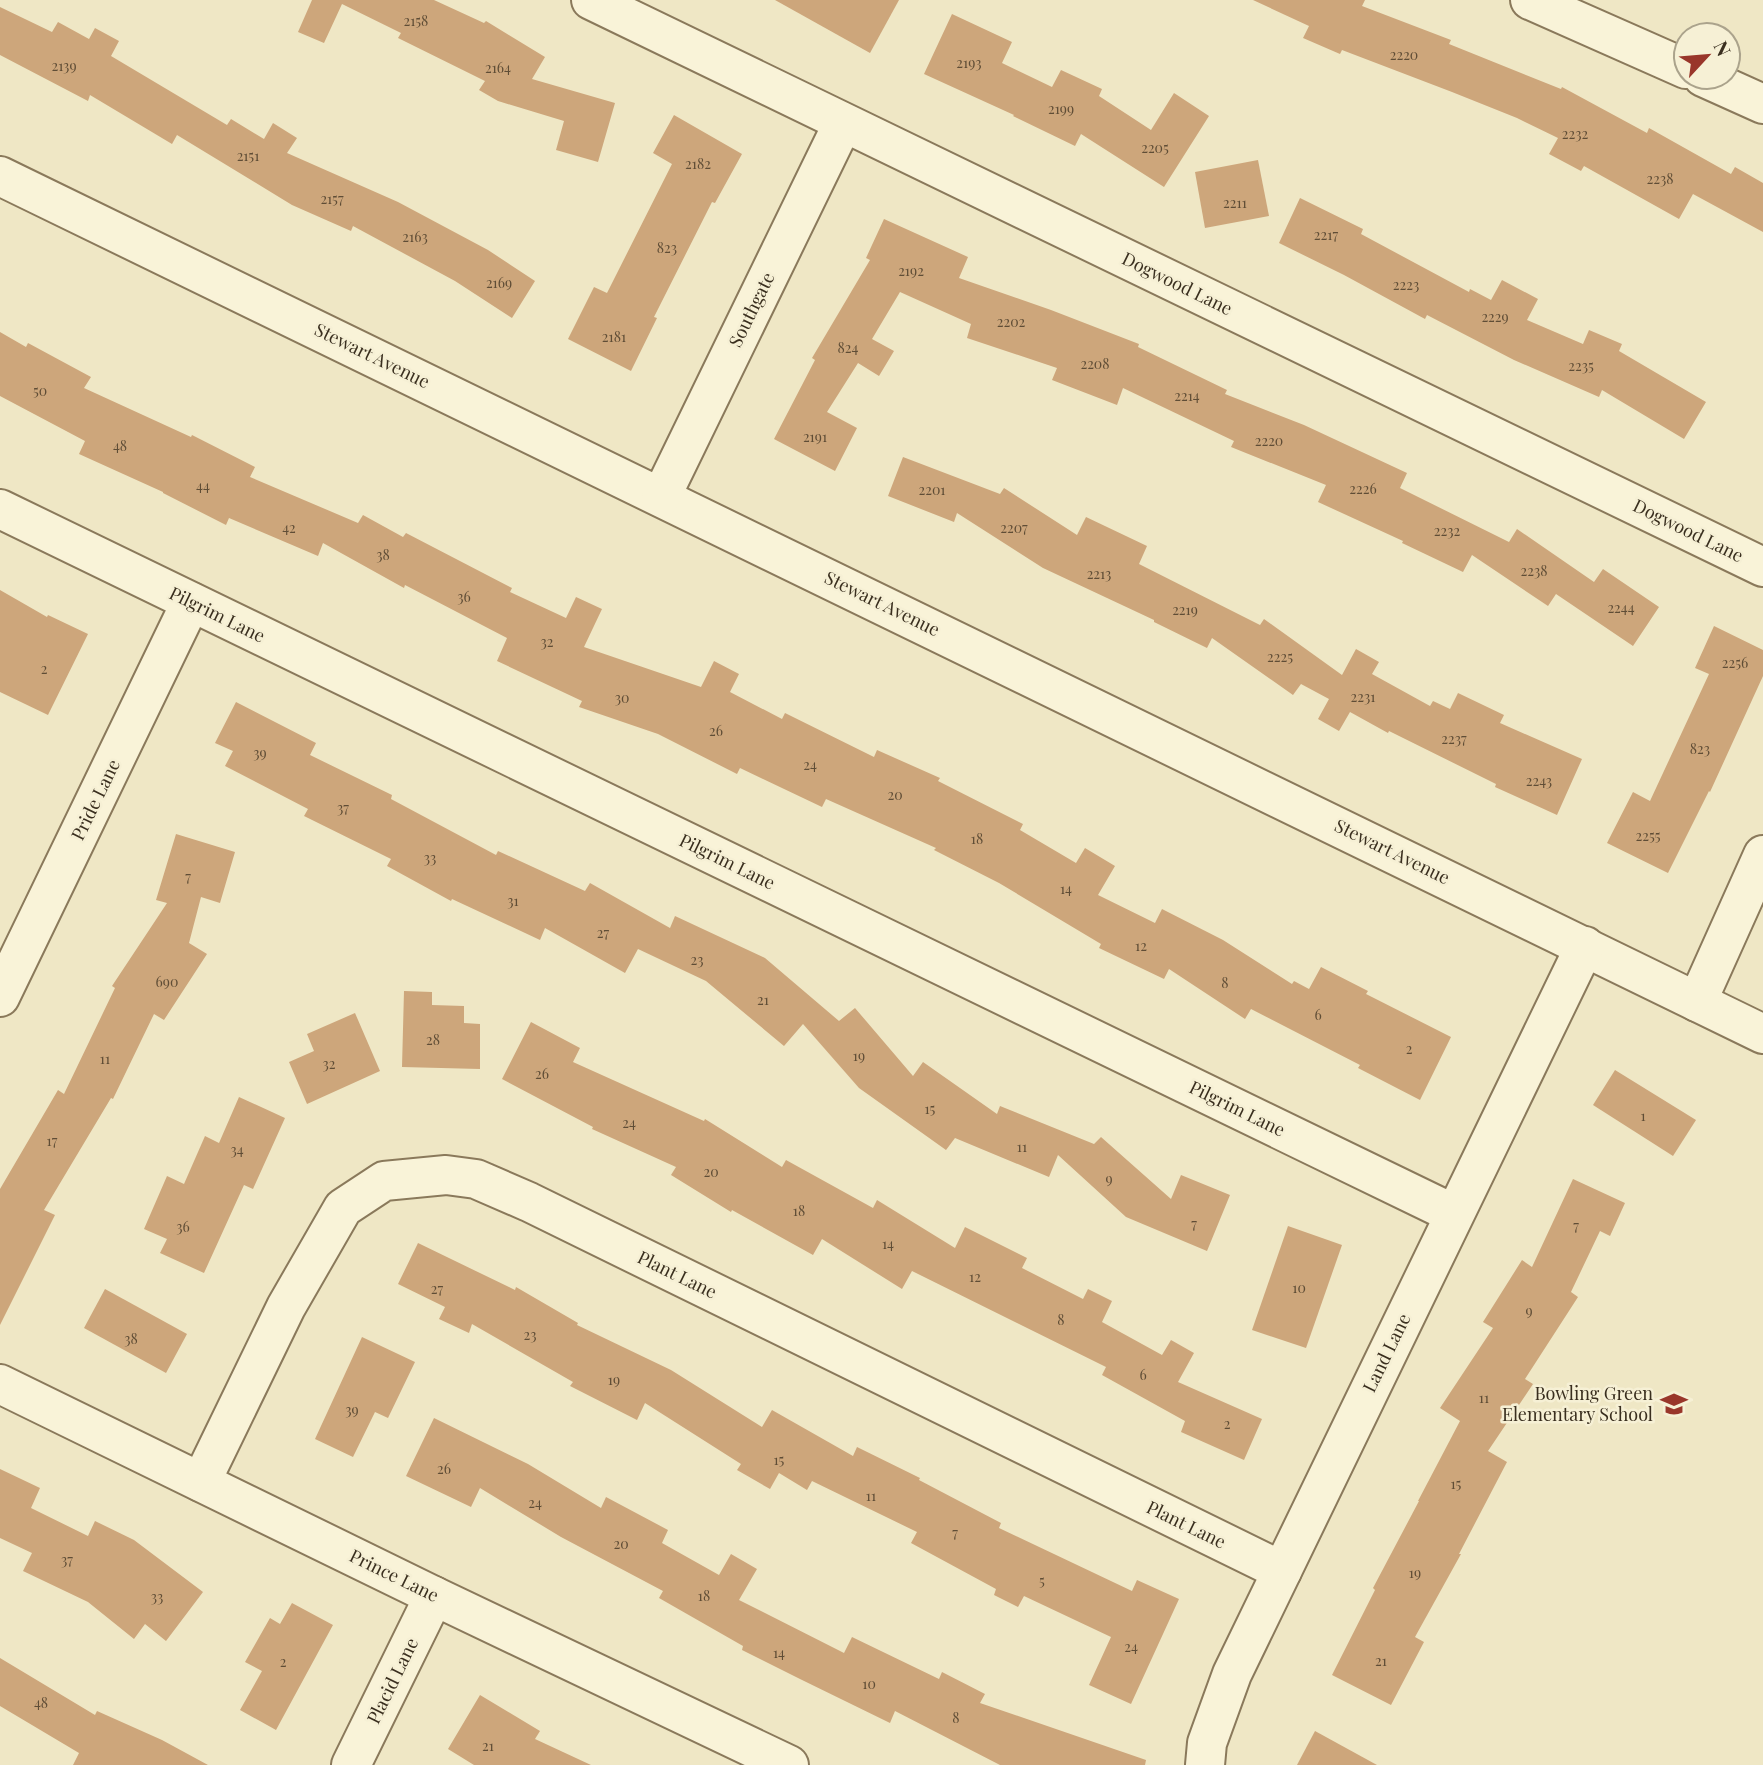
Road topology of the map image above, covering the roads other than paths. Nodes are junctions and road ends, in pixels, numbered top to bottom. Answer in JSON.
{"nodes":[{"id":1,"x":592,"y":0,"type":"edge"},
{"id":2,"x":1530,"y":0,"type":"edge"},
{"id":3,"x":1672,"y":63,"type":"edge"},
{"id":4,"x":1734,"y":91,"type":"edge"},
{"id":5,"x":1763,"y":104,"type":"edge"},
{"id":6,"x":843,"y":123,"type":"junction"},
{"id":7,"x":0,"y":176,"type":"edge"},
{"id":8,"x":661,"y":497,"type":"junction"},
{"id":9,"x":0,"y":509,"type":"edge"},
{"id":10,"x":1763,"y":567,"type":"edge"},
{"id":11,"x":191,"y":602,"type":"junction"},
{"id":12,"x":1763,"y":855,"type":"edge"},
{"id":13,"x":1585,"y":946,"type":"junction"},
{"id":14,"x":10,"y":952,"type":"edge"},
{"id":15,"x":0,"y":997,"type":"edge"},
{"id":16,"x":1697,"y":1002,"type":"junction"},
{"id":17,"x":1763,"y":1034,"type":"edge"},
{"id":18,"x":1454,"y":1214,"type":"junction"},
{"id":19,"x":0,"y":1384,"type":"edge"},
{"id":20,"x":201,"y":1482,"type":"junction"},
{"id":21,"x":1282,"y":1571,"type":"junction"},
{"id":22,"x":434,"y":1596,"type":"junction"},
{"id":23,"x":351,"y":1765,"type":"edge"},
{"id":24,"x":789,"y":1765,"type":"edge"},
{"id":25,"x":1205,"y":1765,"type":"edge"}],
"edges":[{"from":1,"to":6,"type":"street","name":"Dogwood Lane"},
{"from":2,"to":3,"type":"street"},
{"from":4,"to":5,"type":"street"},
{"from":6,"to":8,"type":"street","name":"Southgate"},
{"from":6,"to":10,"type":"street","name":"Dogwood Lane"},
{"from":7,"to":8,"type":"street","name":"Stewart Avenue"},
{"from":8,"to":13,"type":"street","name":"Stewart Avenue"},
{"from":9,"to":11,"type":"street","name":"Pilgrim Lane"},
{"from":11,"to":14,"type":"street","name":"Pride Lane"},
{"from":11,"to":18,"type":"street","name":"Pilgrim Lane"},
{"from":12,"to":16,"type":"street"},
{"from":13,"to":16,"type":"street","name":"Stewart Avenue"},
{"from":13,"to":18,"type":"street","name":"Land Lane"},
{"from":14,"to":15,"type":"street","name":"Pride Lane"},
{"from":16,"to":17,"type":"street","name":"Stewart Avenue"},
{"from":18,"to":21,"type":"street","name":"Land Lane"},
{"from":19,"to":20,"type":"street","name":"Prince Lane"},
{"from":20,"to":21,"type":"street","name":"Plant Lane"},
{"from":20,"to":22,"type":"street","name":"Prince Lane"},
{"from":21,"to":25,"type":"street","name":"Land Lane"},
{"from":22,"to":23,"type":"street","name":"Placid Lane"},
{"from":22,"to":24,"type":"street","name":"Prince Lane"}]}
